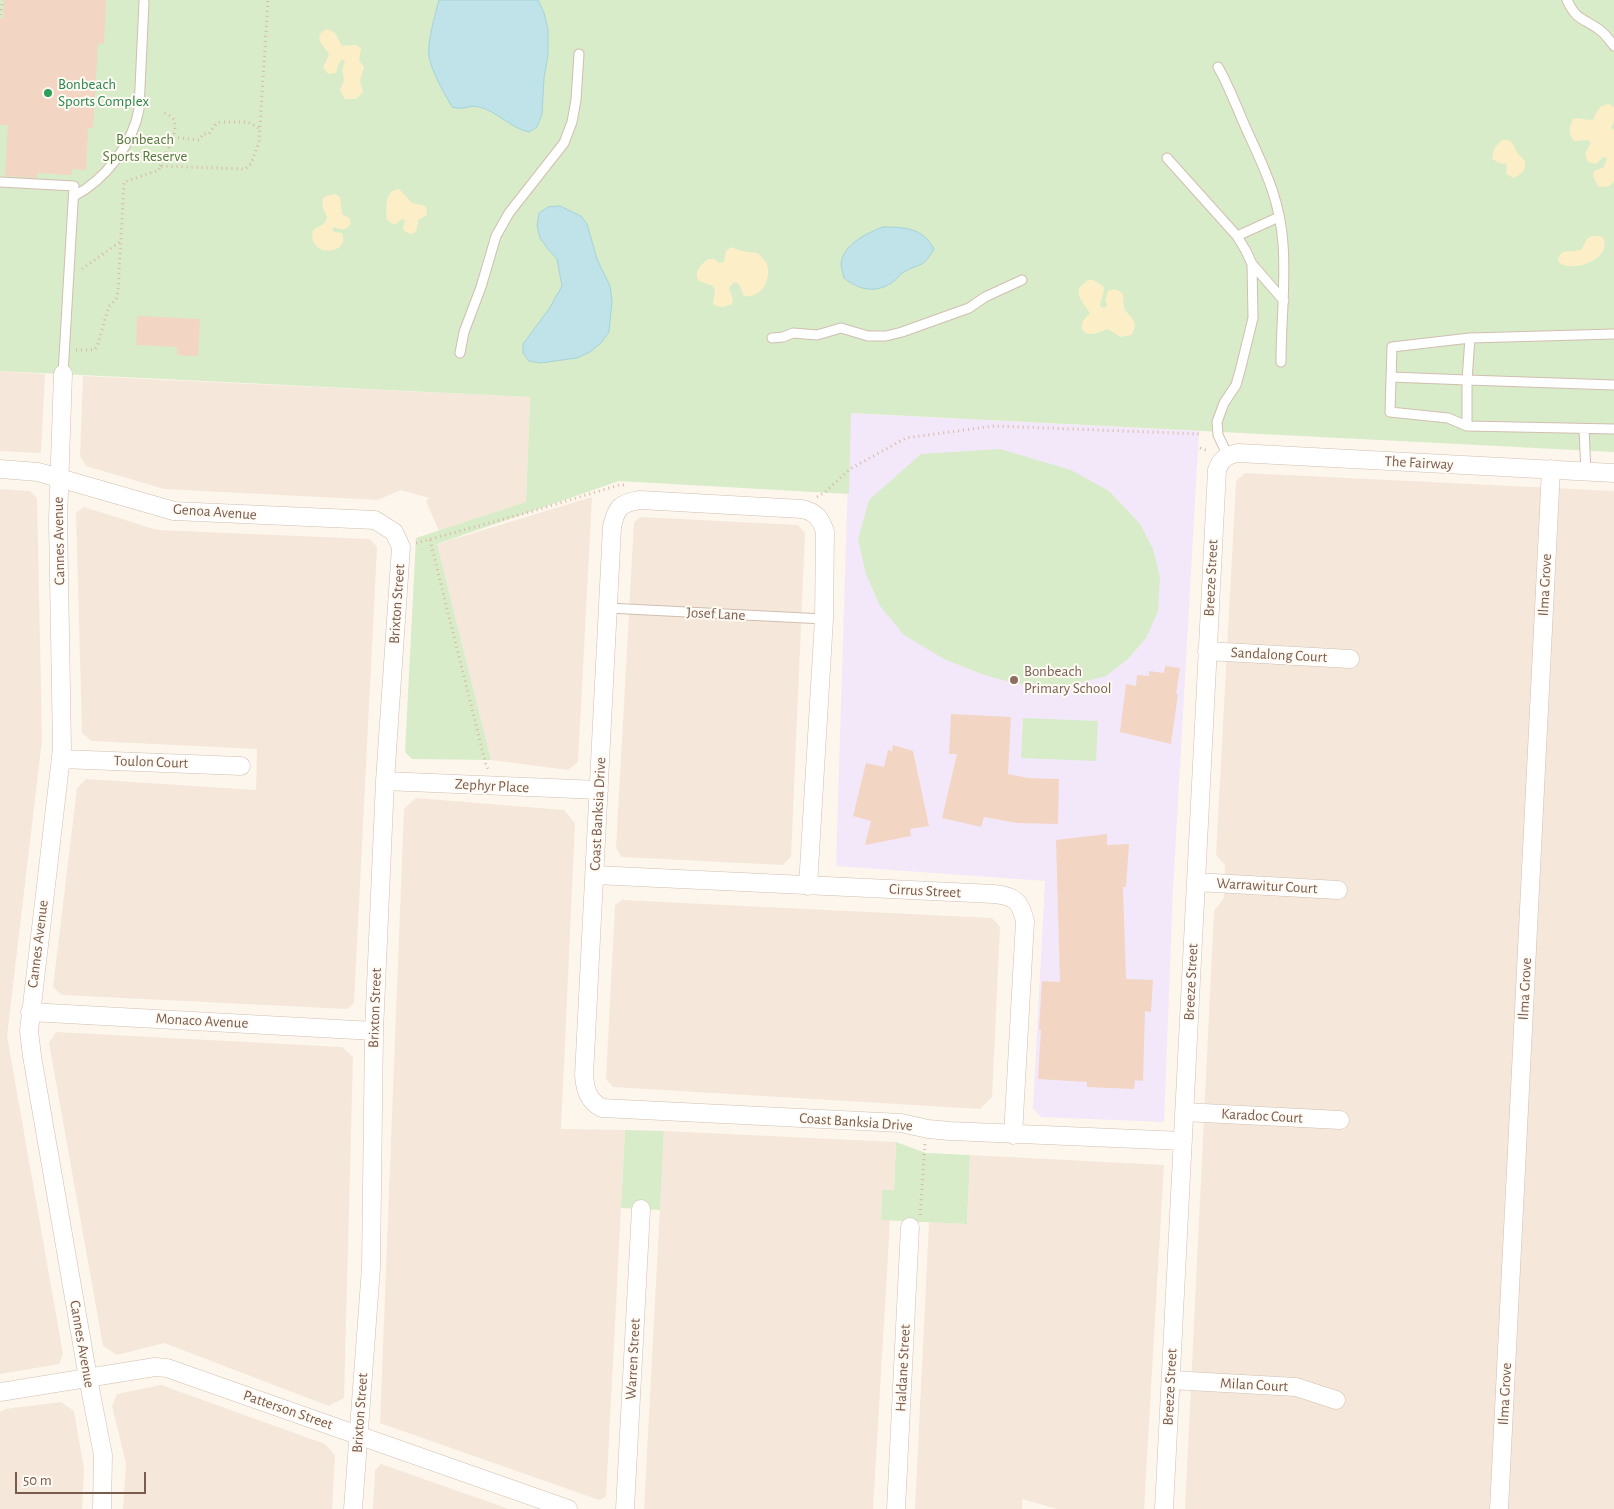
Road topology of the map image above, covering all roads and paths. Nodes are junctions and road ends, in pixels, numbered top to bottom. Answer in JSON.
{"nodes":[{"id":1,"x":3,"y":0,"type":"edge"},
{"id":2,"x":268,"y":0,"type":"edge"},
{"id":3,"x":1567,"y":0,"type":"edge"},
{"id":4,"x":144,"y":2,"type":"dead end"},
{"id":5,"x":0,"y":15,"type":"edge"},
{"id":6,"x":1614,"y":46,"type":"edge"},
{"id":7,"x":579,"y":54,"type":"dead end"},
{"id":8,"x":1218,"y":67,"type":"dead end"},
{"id":9,"x":164,"y":113,"type":"dead end"},
{"id":10,"x":260,"y":128,"type":"junction"},
{"id":11,"x":173,"y":138,"type":"junction"},
{"id":12,"x":1168,"y":158,"type":"dead end"},
{"id":13,"x":160,"y":166,"type":"junction"},
{"id":14,"x":0,"y":182,"type":"edge"},
{"id":15,"x":74,"y":196,"type":"junction"},
{"id":16,"x":1280,"y":217,"type":"junction"},
{"id":17,"x":1237,"y":236,"type":"junction"},
{"id":18,"x":120,"y":241,"type":"junction"},
{"id":19,"x":1252,"y":264,"type":"junction"},
{"id":20,"x":69,"y":271,"type":"junction"},
{"id":21,"x":1022,"y":280,"type":"dead end"},
{"id":22,"x":1284,"y":301,"type":"junction"},
{"id":23,"x":1614,"y":334,"type":"edge"},
{"id":24,"x":772,"y":338,"type":"dead end"},
{"id":25,"x":1470,"y":338,"type":"junction"},
{"id":26,"x":76,"y":350,"type":"dead end"},
{"id":27,"x":460,"y":353,"type":"dead end"},
{"id":28,"x":1281,"y":362,"type":"dead end"},
{"id":29,"x":63,"y":374,"type":"joint"},
{"id":30,"x":1391,"y":377,"type":"junction"},
{"id":31,"x":1468,"y":380,"type":"junction"},
{"id":32,"x":1614,"y":386,"type":"edge"},
{"id":33,"x":1467,"y":426,"type":"junction"},
{"id":34,"x":1584,"y":429,"type":"junction"},
{"id":35,"x":1614,"y":429,"type":"edge"},
{"id":36,"x":1201,"y":434,"type":"dead end"},
{"id":37,"x":1226,"y":457,"type":"junction"},
{"id":38,"x":0,"y":469,"type":"edge"},
{"id":39,"x":1551,"y":469,"type":"junction"},
{"id":40,"x":1586,"y":472,"type":"junction"},
{"id":41,"x":1614,"y":473,"type":"edge"},
{"id":42,"x":58,"y":477,"type":"junction"},
{"id":43,"x":628,"y":485,"type":"dead end"},
{"id":44,"x":809,"y":496,"type":"dead end"},
{"id":45,"x":375,"y":520,"type":"joint"},
{"id":46,"x":430,"y":540,"type":"junction"},
{"id":47,"x":401,"y":547,"type":"junction"},
{"id":48,"x":608,"y":608,"type":"junction"},
{"id":49,"x":824,"y":619,"type":"junction"},
{"id":50,"x":1207,"y":651,"type":"junction"},
{"id":51,"x":1350,"y":659,"type":"dead end"},
{"id":52,"x":61,"y":759,"type":"junction"},
{"id":53,"x":241,"y":766,"type":"dead end"},
{"id":54,"x":385,"y":781,"type":"junction"},
{"id":55,"x":498,"y":786,"type":"junction"},
{"id":56,"x":599,"y":790,"type":"junction"},
{"id":57,"x":595,"y":875,"type":"junction"},
{"id":58,"x":1196,"y":882,"type":"junction"},
{"id":59,"x":808,"y":886,"type":"junction"},
{"id":60,"x":1338,"y":890,"type":"dead end"},
{"id":61,"x":30,"y":1012,"type":"junction"},
{"id":62,"x":374,"y":1031,"type":"junction"},
{"id":63,"x":1184,"y":1112,"type":"junction"},
{"id":64,"x":1340,"y":1120,"type":"dead end"},
{"id":65,"x":928,"y":1129,"type":"junction"},
{"id":66,"x":1013,"y":1135,"type":"junction"},
{"id":67,"x":1183,"y":1141,"type":"junction"},
{"id":68,"x":641,"y":1209,"type":"dead end"},
{"id":69,"x":910,"y":1228,"type":"joint"},
{"id":70,"x":88,"y":1378,"type":"junction"},
{"id":71,"x":1171,"y":1380,"type":"junction"},
{"id":72,"x":0,"y":1392,"type":"edge"},
{"id":73,"x":1336,"y":1400,"type":"dead end"},
{"id":74,"x":358,"y":1434,"type":"junction"},
{"id":75,"x":102,"y":1509,"type":"edge"},
{"id":76,"x":353,"y":1509,"type":"edge"},
{"id":77,"x":568,"y":1509,"type":"edge"},
{"id":78,"x":625,"y":1509,"type":"edge"},
{"id":79,"x":896,"y":1509,"type":"edge"},
{"id":80,"x":1164,"y":1509,"type":"edge"},
{"id":81,"x":1499,"y":1509,"type":"edge"}],
"edges":[{"from":1,"to":5,"type":"path"},
{"from":2,"to":10,"type":"path"},
{"from":3,"to":6,"type":"lane"},
{"from":4,"to":15,"type":"lane"},
{"from":7,"to":27,"type":"lane"},
{"from":8,"to":16,"type":"lane"},
{"from":9,"to":11,"type":"path"},
{"from":10,"to":11,"type":"path"},
{"from":10,"to":13,"type":"path"},
{"from":11,"to":13,"type":"path"},
{"from":12,"to":17,"type":"lane"},
{"from":13,"to":18,"type":"path"},
{"from":14,"to":15,"type":"lane"},
{"from":15,"to":20,"type":"lane"},
{"from":16,"to":17,"type":"lane"},
{"from":16,"to":22,"type":"lane"},
{"from":17,"to":19,"type":"lane"},
{"from":18,"to":20,"type":"path"},
{"from":18,"to":26,"type":"path"},
{"from":19,"to":22,"type":"lane"},
{"from":19,"to":37,"type":"lane"},
{"from":20,"to":29,"type":"lane"},
{"from":21,"to":24,"type":"lane"},
{"from":22,"to":28,"type":"lane"},
{"from":23,"to":25,"type":"lane"},
{"from":25,"to":30,"type":"lane"},
{"from":25,"to":31,"type":"lane"},
{"from":29,"to":42,"type":"street","name":"Cannes Avenue"},
{"from":30,"to":31,"type":"lane"},
{"from":30,"to":33,"type":"lane"},
{"from":31,"to":32,"type":"lane"},
{"from":31,"to":33,"type":"lane"},
{"from":33,"to":34,"type":"lane"},
{"from":34,"to":35,"type":"lane"},
{"from":34,"to":40,"type":"lane"},
{"from":36,"to":44,"type":"path"},
{"from":37,"to":39,"type":"street","name":"The Fairway"},
{"from":37,"to":50,"type":"street","name":"Breeze Street"},
{"from":38,"to":42,"type":"street","name":"Genoa Avenue"},
{"from":39,"to":40,"type":"street","name":"The Fairway"},
{"from":39,"to":81,"type":"street","name":"Ilma Grove"},
{"from":40,"to":41,"type":"street","name":"The Fairway"},
{"from":42,"to":45,"type":"street","name":"Genoa Avenue"},
{"from":42,"to":52,"type":"street","name":"Cannes Avenue"},
{"from":43,"to":46,"type":"path"},
{"from":45,"to":47,"type":"street","name":"Brixton Street"},
{"from":46,"to":47,"type":"path"},
{"from":46,"to":55,"type":"path"},
{"from":47,"to":54,"type":"street","name":"Brixton Street"},
{"from":48,"to":49,"type":"lane","name":"Josef Lane"},
{"from":48,"to":49,"type":"street","name":"Coast Banksia Drive"},
{"from":48,"to":56,"type":"street","name":"Coast Banksia Drive"},
{"from":49,"to":59,"type":"street","name":"Coast Banksia Drive"},
{"from":50,"to":51,"type":"street","name":"Sandalong Court"},
{"from":50,"to":58,"type":"street","name":"Breeze Street"},
{"from":52,"to":53,"type":"street","name":"Toulon Court"},
{"from":52,"to":61,"type":"street","name":"Cannes Avenue"},
{"from":54,"to":55,"type":"street","name":"Zephyr Place"},
{"from":54,"to":62,"type":"street","name":"Brixton Street"},
{"from":55,"to":56,"type":"street","name":"Zephyr Place"},
{"from":56,"to":57,"type":"street","name":"Coast Banksia Drive"},
{"from":57,"to":59,"type":"street","name":"Cirrus Street"},
{"from":57,"to":65,"type":"street","name":"Coast Banksia Drive"},
{"from":58,"to":60,"type":"street","name":"Warrawitur Court"},
{"from":58,"to":63,"type":"street","name":"Breeze Street"},
{"from":59,"to":66,"type":"street","name":"Cirrus Street"},
{"from":61,"to":62,"type":"street","name":"Monaco Avenue"},
{"from":61,"to":70,"type":"street","name":"Cannes Avenue"},
{"from":62,"to":74,"type":"street","name":"Brixton Street"},
{"from":63,"to":64,"type":"street","name":"Karadoc Court"},
{"from":63,"to":67,"type":"street","name":"Breeze Street"},
{"from":65,"to":66,"type":"street","name":"Coast Banksia Drive"},
{"from":65,"to":69,"type":"path"},
{"from":66,"to":67,"type":"street","name":"Coast Banksia Drive"},
{"from":67,"to":71,"type":"street","name":"Breeze Street"},
{"from":68,"to":78,"type":"street","name":"Warren Street"},
{"from":69,"to":79,"type":"street","name":"Haldane Street"},
{"from":70,"to":72,"type":"street","name":"Patterson Street"},
{"from":70,"to":74,"type":"street","name":"Patterson Street"},
{"from":70,"to":75,"type":"street","name":"Cannes Avenue"},
{"from":71,"to":73,"type":"street","name":"Milan Court"},
{"from":71,"to":80,"type":"street","name":"Breeze Street"},
{"from":74,"to":76,"type":"street","name":"Brixton Street"},
{"from":74,"to":77,"type":"street","name":"Patterson Street"}]}
